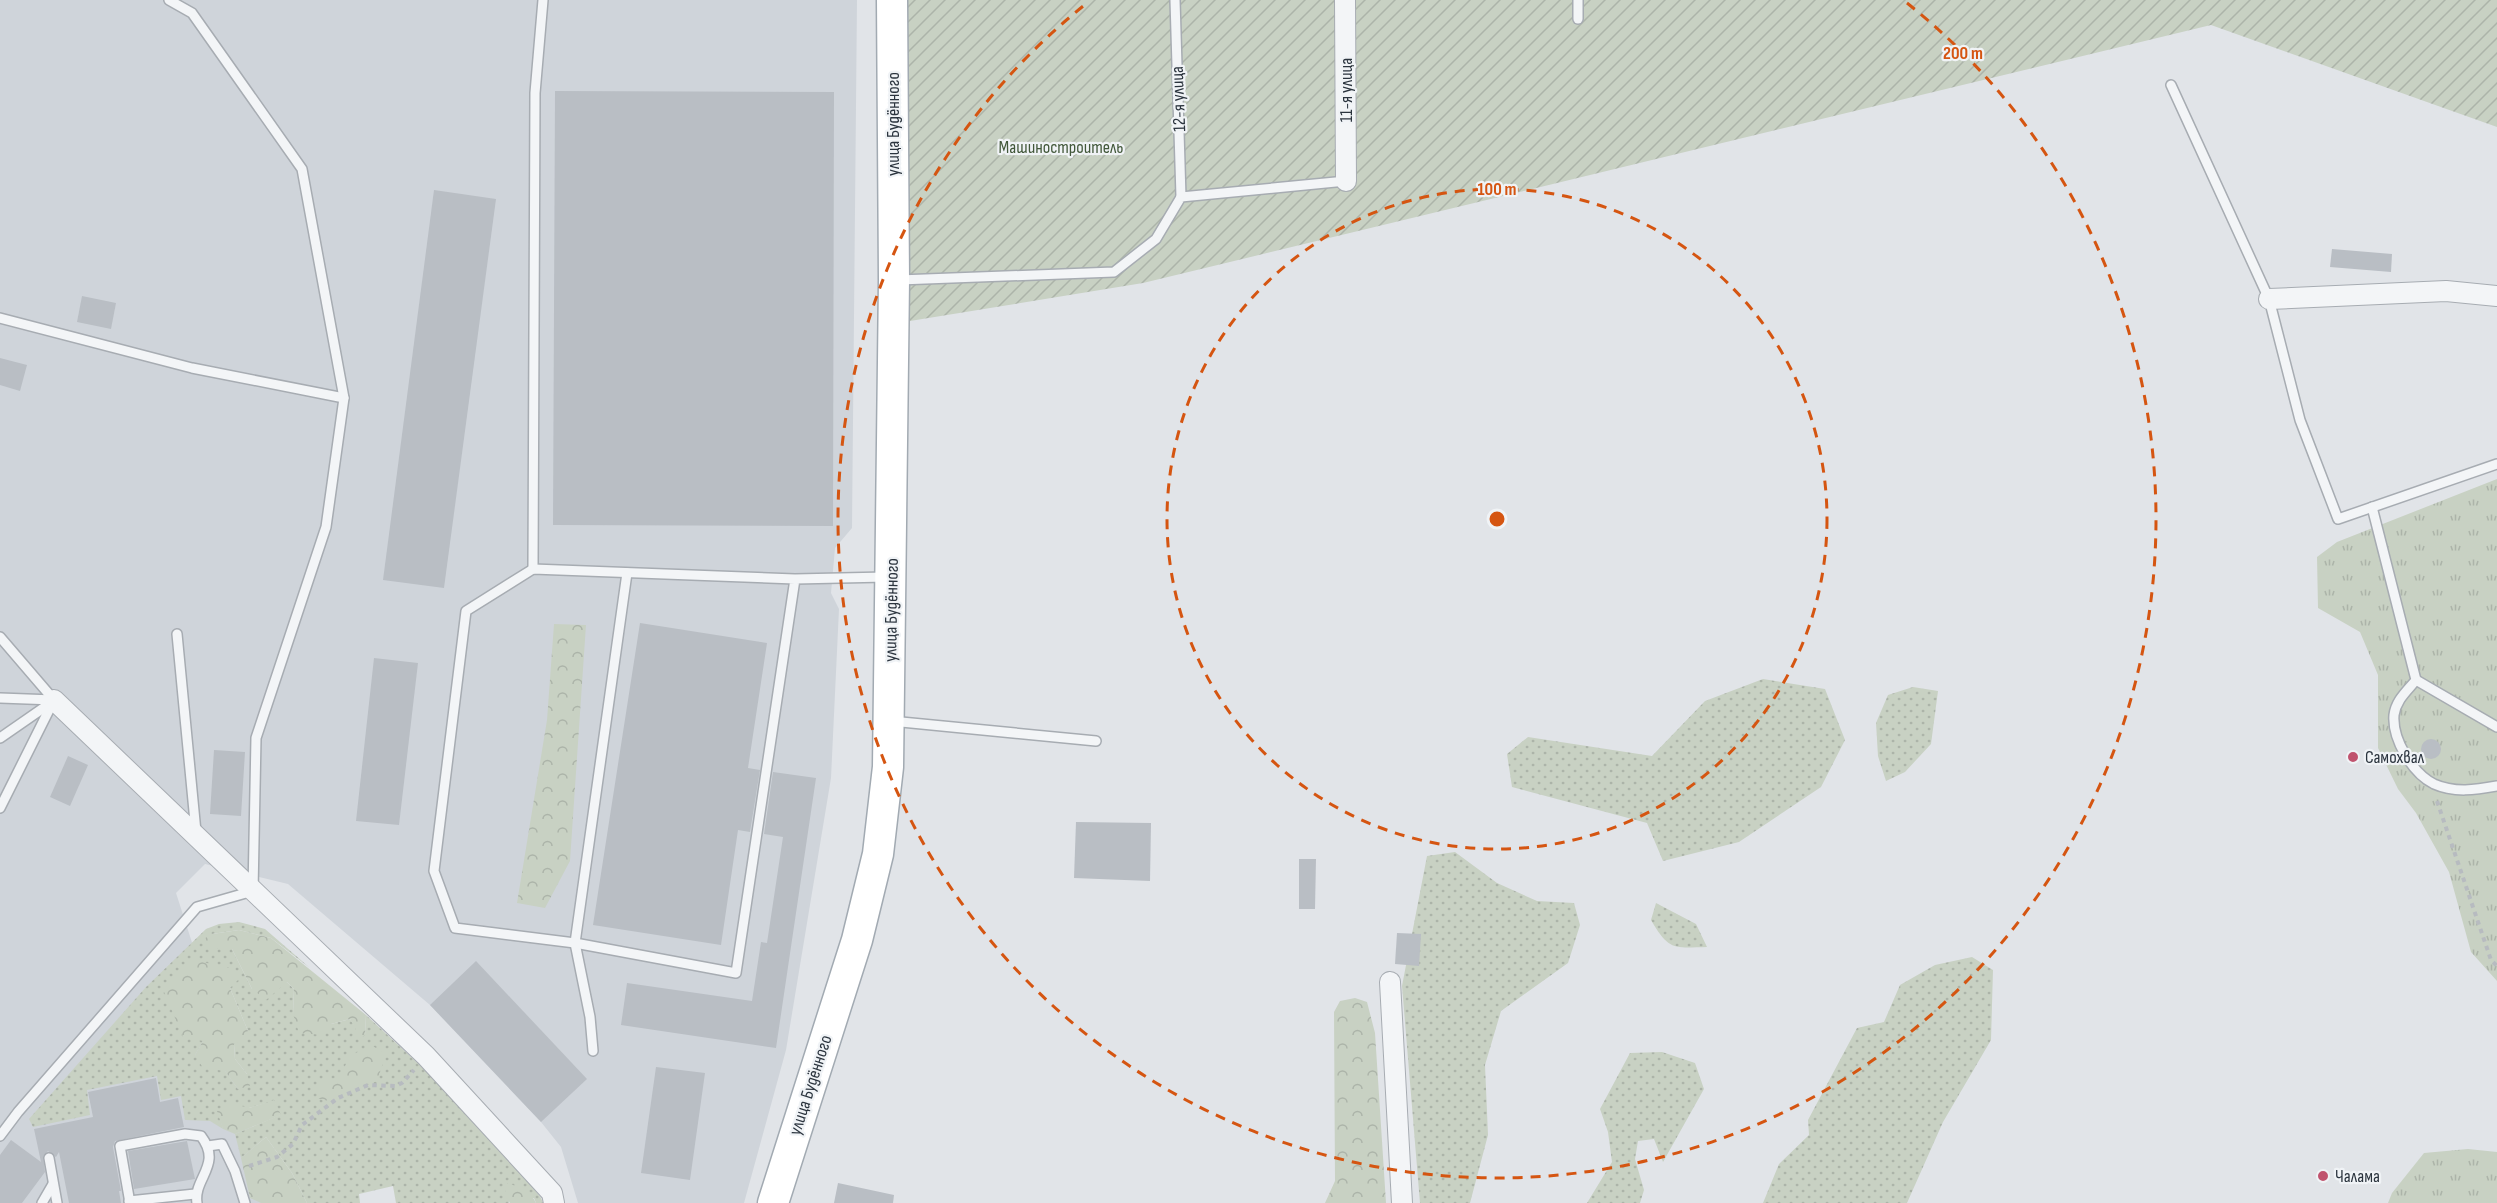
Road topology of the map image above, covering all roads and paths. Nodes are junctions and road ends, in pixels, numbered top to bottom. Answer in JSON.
{"nodes":[{"id":1,"x":169,"y":0,"type":"edge"},
{"id":2,"x":543,"y":0,"type":"edge"},
{"id":3,"x":892,"y":0,"type":"edge"},
{"id":4,"x":1175,"y":0,"type":"edge"},
{"id":5,"x":1345,"y":0,"type":"edge"},
{"id":6,"x":1578,"y":0,"type":"edge"},
{"id":7,"x":1578,"y":19,"type":"dead end"},
{"id":8,"x":2171,"y":85,"type":"dead end"},
{"id":9,"x":1346,"y":181,"type":"joint"},
{"id":10,"x":1181,"y":197,"type":"junction"},
{"id":11,"x":894,"y":280,"type":"junction"},
{"id":12,"x":2497,"y":296,"type":"edge"},
{"id":13,"x":2269,"y":299,"type":"junction"},
{"id":14,"x":0,"y":318,"type":"edge"},
{"id":15,"x":344,"y":398,"type":"junction"},
{"id":16,"x":2497,"y":464,"type":"edge"},
{"id":17,"x":2372,"y":507,"type":"junction"},
{"id":18,"x":533,"y":569,"type":"junction"},
{"id":19,"x":627,"y":573,"type":"junction"},
{"id":20,"x":892,"y":577,"type":"junction"},
{"id":21,"x":795,"y":579,"type":"junction"},
{"id":22,"x":177,"y":634,"type":"dead end"},
{"id":23,"x":0,"y":637,"type":"edge"},
{"id":24,"x":2416,"y":680,"type":"junction"},
{"id":25,"x":0,"y":698,"type":"edge"},
{"id":26,"x":54,"y":700,"type":"junction"},
{"id":27,"x":889,"y":721,"type":"junction"},
{"id":28,"x":2497,"y":727,"type":"edge"},
{"id":29,"x":0,"y":738,"type":"edge"},
{"id":30,"x":1096,"y":741,"type":"dead end"},
{"id":31,"x":2497,"y":786,"type":"edge"},
{"id":32,"x":2434,"y":793,"type":"dead end"},
{"id":33,"x":0,"y":808,"type":"edge"},
{"id":34,"x":196,"y":838,"type":"junction"},
{"id":35,"x":253,"y":891,"type":"junction"},
{"id":36,"x":575,"y":943,"type":"junction"},
{"id":37,"x":2497,"y":966,"type":"edge"},
{"id":38,"x":1390,"y":982,"type":"dead end"},
{"id":39,"x":593,"y":1051,"type":"dead end"},
{"id":40,"x":426,"y":1056,"type":"junction"},
{"id":41,"x":0,"y":1137,"type":"edge"},
{"id":42,"x":208,"y":1146,"type":"junction"},
{"id":43,"x":49,"y":1158,"type":"dead end"},
{"id":44,"x":235,"y":1171,"type":"junction"},
{"id":45,"x":54,"y":1184,"type":"junction"},
{"id":46,"x":196,"y":1198,"type":"edge"},
{"id":47,"x":129,"y":1202,"type":"edge"},
{"id":48,"x":42,"y":1203,"type":"edge"},
{"id":49,"x":57,"y":1203,"type":"edge"},
{"id":50,"x":245,"y":1203,"type":"edge"},
{"id":51,"x":554,"y":1203,"type":"edge"},
{"id":52,"x":772,"y":1203,"type":"edge"},
{"id":53,"x":1402,"y":1203,"type":"edge"}],
"edges":[{"from":1,"to":15,"type":"lane"},
{"from":2,"to":18,"type":"lane"},
{"from":3,"to":11,"type":"main road","name":"улица Будённого"},
{"from":4,"to":10,"type":"lane","name":"12-я улица"},
{"from":5,"to":9,"type":"street","name":"11-я улица"},
{"from":6,"to":7,"type":"lane"},
{"from":8,"to":13,"type":"lane"},
{"from":9,"to":10,"type":"lane"},
{"from":10,"to":11,"type":"lane"},
{"from":11,"to":20,"type":"main road","name":"улица Будённого"},
{"from":12,"to":13,"type":"street"},
{"from":13,"to":17,"type":"lane"},
{"from":14,"to":15,"type":"lane"},
{"from":15,"to":35,"type":"lane"},
{"from":16,"to":17,"type":"lane"},
{"from":17,"to":24,"type":"lane"},
{"from":18,"to":19,"type":"lane"},
{"from":18,"to":36,"type":"lane"},
{"from":19,"to":21,"type":"lane"},
{"from":19,"to":36,"type":"lane"},
{"from":20,"to":21,"type":"lane"},
{"from":20,"to":27,"type":"main road","name":"улица Будённого"},
{"from":21,"to":36,"type":"lane"},
{"from":22,"to":34,"type":"lane"},
{"from":23,"to":26,"type":"lane"},
{"from":24,"to":28,"type":"lane"},
{"from":24,"to":31,"type":"lane"},
{"from":25,"to":26,"type":"lane"},
{"from":26,"to":29,"type":"lane"},
{"from":26,"to":33,"type":"lane"},
{"from":26,"to":34,"type":"street"},
{"from":27,"to":30,"type":"lane"},
{"from":27,"to":52,"type":"main road","name":"улица Будённого"},
{"from":32,"to":37,"type":"path"},
{"from":34,"to":35,"type":"street"},
{"from":35,"to":40,"type":"street"},
{"from":35,"to":41,"type":"lane"},
{"from":36,"to":39,"type":"lane"},
{"from":38,"to":53,"type":"street"},
{"from":40,"to":44,"type":"path"},
{"from":40,"to":51,"type":"street"},
{"from":42,"to":44,"type":"lane"},
{"from":42,"to":46,"type":"lane"},
{"from":42,"to":47,"type":"lane"},
{"from":43,"to":45,"type":"lane"},
{"from":44,"to":50,"type":"lane"},
{"from":45,"to":48,"type":"lane"},
{"from":45,"to":49,"type":"lane"},
{"from":46,"to":47,"type":"lane"}]}
